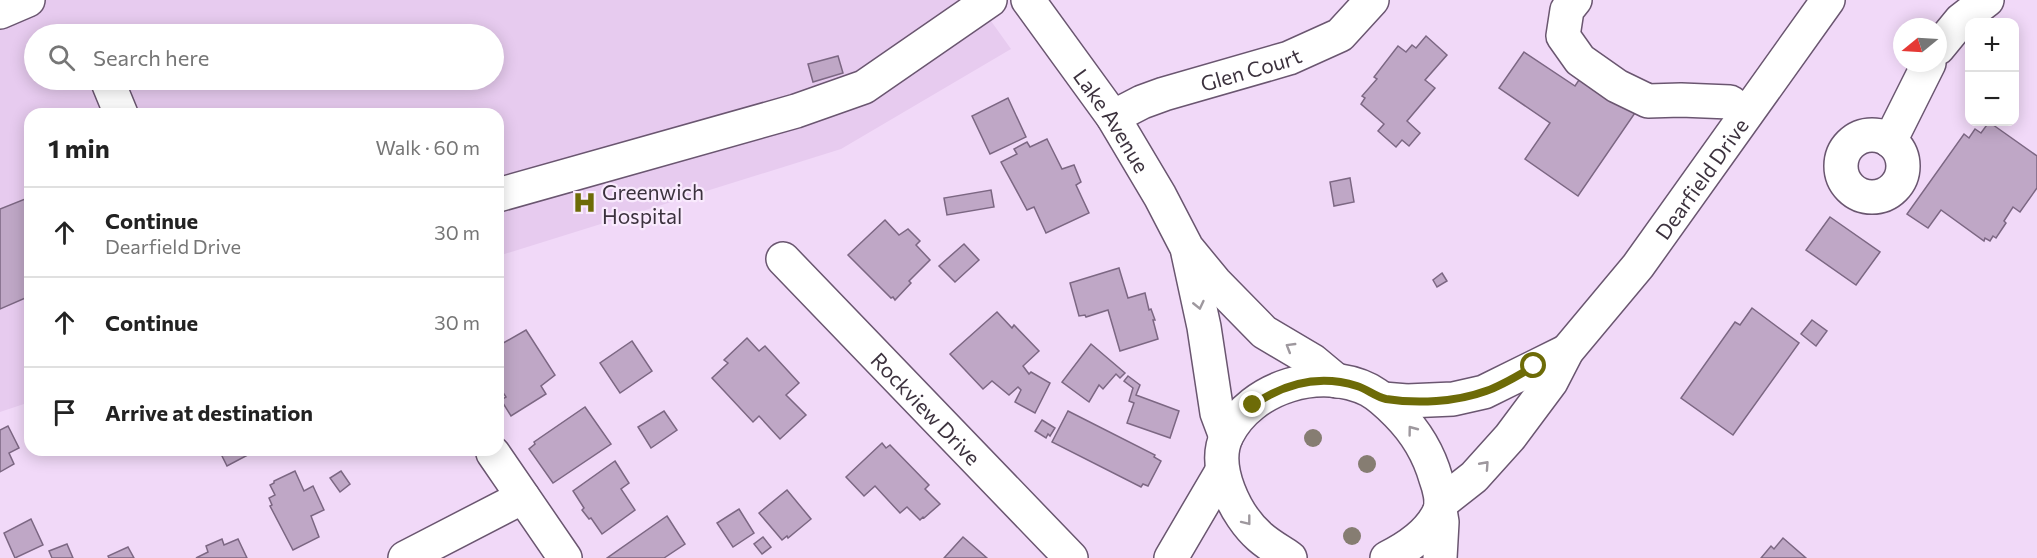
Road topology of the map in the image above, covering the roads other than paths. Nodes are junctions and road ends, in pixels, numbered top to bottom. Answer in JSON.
{"nodes":[{"id":1,"x":28,"y":0,"type":"edge"},
{"id":2,"x":990,"y":0,"type":"edge"},
{"id":3,"x":1028,"y":0,"type":"edge"},
{"id":4,"x":1372,"y":0,"type":"edge"},
{"id":5,"x":1575,"y":0,"type":"edge"},
{"id":6,"x":1828,"y":0,"type":"edge"},
{"id":7,"x":1987,"y":0,"type":"edge"},
{"id":8,"x":0,"y":12,"type":"edge"},
{"id":9,"x":1947,"y":37,"type":"edge"},
{"id":10,"x":1924,"y":72,"type":"edge"},
{"id":11,"x":111,"y":90,"type":"edge"},
{"id":12,"x":119,"y":108,"type":"edge"},
{"id":13,"x":1746,"y":114,"type":"junction"},
{"id":14,"x":1113,"y":117,"type":"junction"},
{"id":15,"x":1890,"y":141,"type":"dead end"},
{"id":16,"x":504,"y":193,"type":"edge"},
{"id":17,"x":1187,"y":248,"type":"junction"},
{"id":18,"x":783,"y":259,"type":"dead end"},
{"id":19,"x":1567,"y":351,"type":"junction"},
{"id":20,"x":1337,"y":381,"type":"junction"},
{"id":21,"x":1383,"y":399,"type":"junction"},
{"id":22,"x":1226,"y":437,"type":"junction"},
{"id":23,"x":495,"y":456,"type":"edge"},
{"id":24,"x":1222,"y":471,"type":"junction"},
{"id":25,"x":523,"y":497,"type":"junction"},
{"id":26,"x":1441,"y":506,"type":"junction"},
{"id":27,"x":405,"y":558,"type":"edge"},
{"id":28,"x":565,"y":558,"type":"edge"},
{"id":29,"x":1071,"y":558,"type":"edge"},
{"id":30,"x":1171,"y":558,"type":"edge"},
{"id":31,"x":1290,"y":558,"type":"edge"},
{"id":32,"x":1387,"y":558,"type":"edge"},
{"id":33,"x":1440,"y":558,"type":"edge"}],
"edges":[{"from":1,"to":8,"type":"street"},
{"from":2,"to":16,"type":"street"},
{"from":3,"to":14,"type":"street","name":"Lake Avenue"},
{"from":4,"to":14,"type":"street","name":"Glen Court"},
{"from":5,"to":13,"type":"street"},
{"from":6,"to":13,"type":"street","name":"Dearfield Drive"},
{"from":7,"to":9,"type":"street"},
{"from":10,"to":15,"type":"street"},
{"from":11,"to":12,"type":"street"},
{"from":13,"to":19,"type":"street","name":"Dearfield Drive"},
{"from":14,"to":17,"type":"street","name":"Lake Avenue"},
{"from":20,"to":17,"type":"street","name":"Lake Avenue","one_way":true},
{"from":17,"to":22,"type":"street","name":"Lake Avenue","one_way":true},
{"from":18,"to":29,"type":"street","name":"Rockview Drive"},
{"from":19,"to":21,"type":"street","name":"Dearfield Drive"},
{"from":26,"to":19,"type":"street","name":"Dearfield Drive","one_way":true},
{"from":20,"to":21,"type":"street"},
{"from":20,"to":22,"type":"street"},
{"from":26,"to":21,"type":"street","one_way":true},
{"from":22,"to":24,"type":"street"},
{"from":23,"to":25,"type":"street"},
{"from":24,"to":30,"type":"street"},
{"from":24,"to":31,"type":"street","one_way":true},
{"from":25,"to":27,"type":"street"},
{"from":25,"to":28,"type":"street"},
{"from":26,"to":32,"type":"street","name":"Dearfield Drive"},
{"from":26,"to":33,"type":"street"}]}
